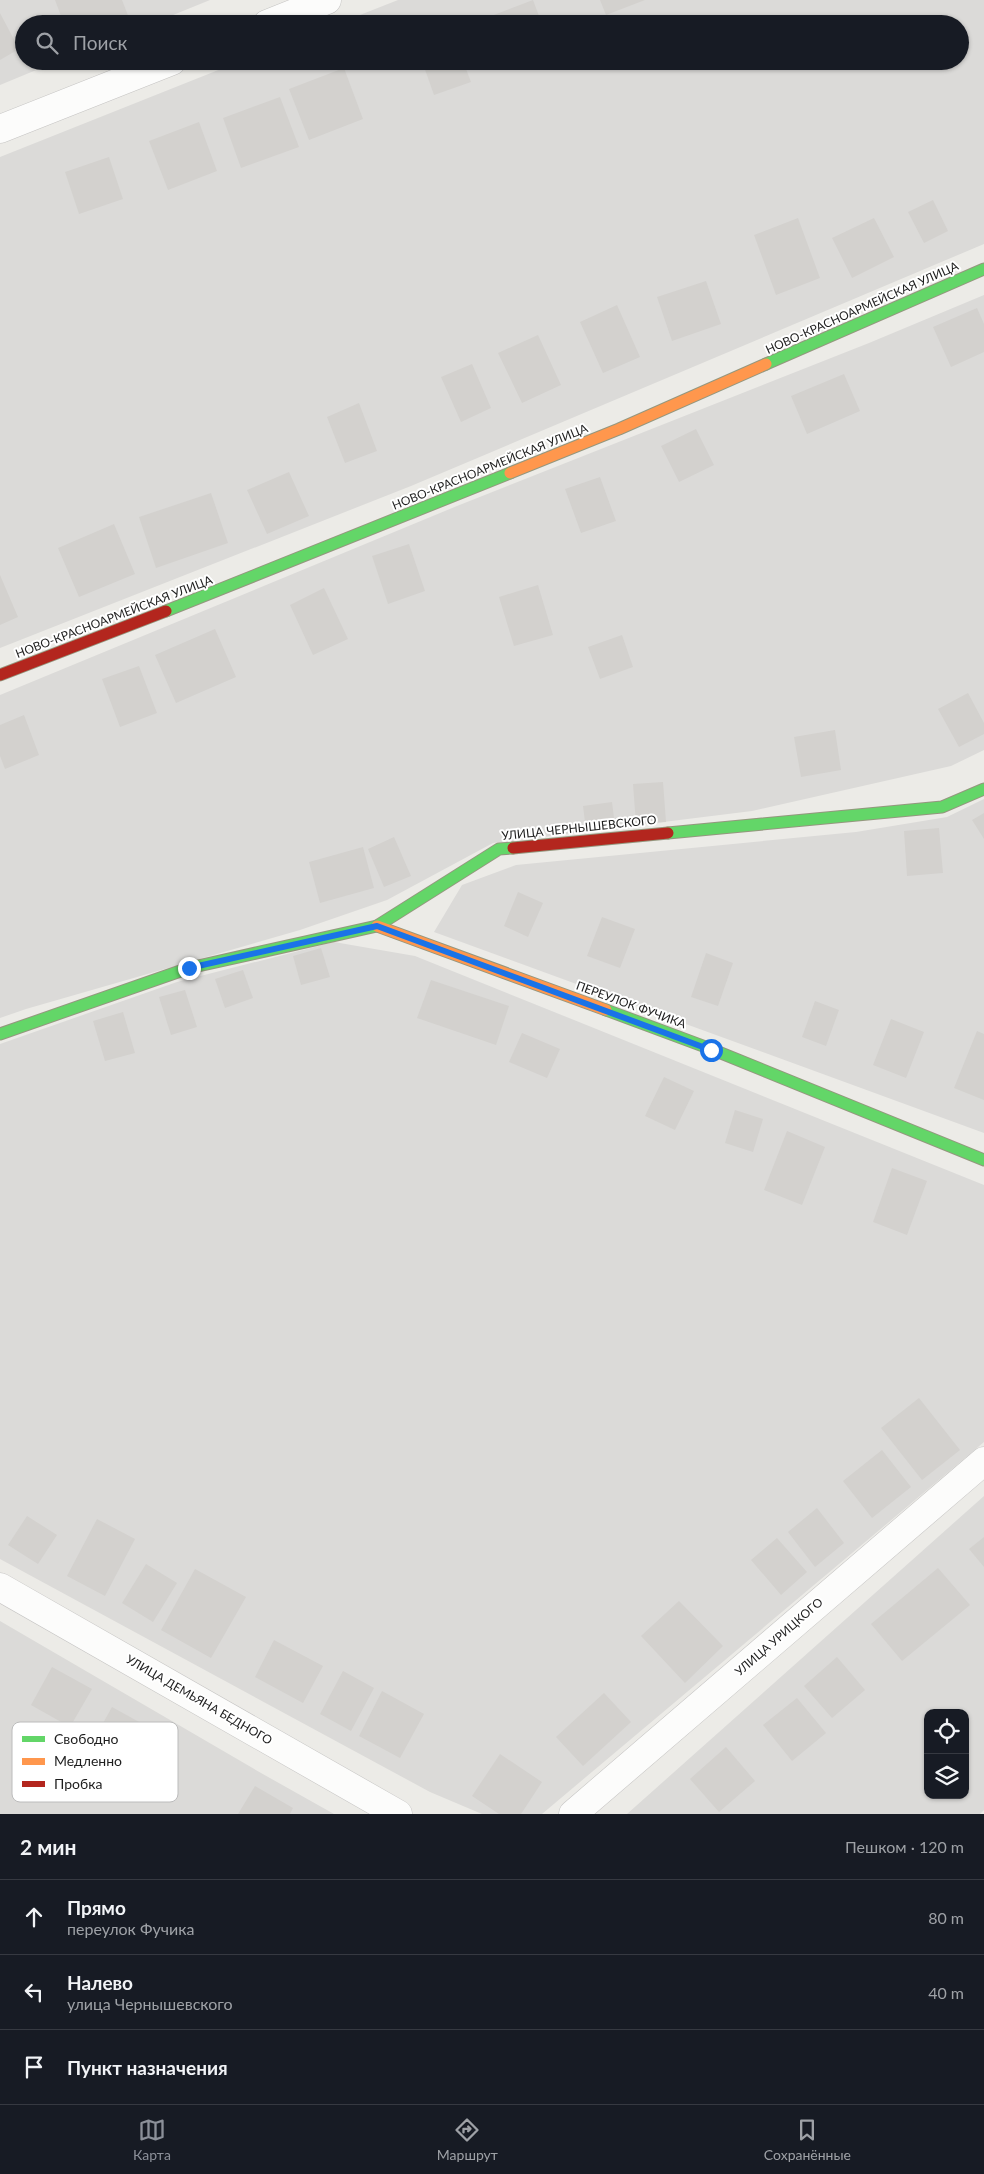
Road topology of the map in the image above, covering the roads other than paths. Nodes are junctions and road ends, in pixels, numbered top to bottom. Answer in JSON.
{"nodes":[{"id":1,"x":327,"y":0,"type":"edge"},
{"id":2,"x":290,"y":15,"type":"edge"},
{"id":3,"x":149,"y":70,"type":"edge"},
{"id":4,"x":0,"y":129,"type":"edge"},
{"id":5,"x":984,"y":269,"type":"edge"},
{"id":6,"x":0,"y":675,"type":"edge"},
{"id":7,"x":984,"y":789,"type":"edge"},
{"id":8,"x":377,"y":926,"type":"junction"},
{"id":9,"x":0,"y":1034,"type":"edge"},
{"id":10,"x":984,"y":1160,"type":"edge"},
{"id":11,"x":984,"y":1461,"type":"edge"},
{"id":12,"x":0,"y":1586,"type":"edge"},
{"id":13,"x":398,"y":1814,"type":"edge"},
{"id":14,"x":573,"y":1814,"type":"edge"}],
"edges":[{"from":1,"to":2,"type":"street"},
{"from":3,"to":4,"type":"street"},
{"from":5,"to":6,"type":"street","name":"НОВО-КРАСНОАРМЕЙСКАЯ УЛИЦА"},
{"from":7,"to":8,"type":"street","name":"УЛИЦА ЧЕРНЫШЕВСКОГО"},
{"from":8,"to":9,"type":"street","name":"УЛИЦА ЧЕРНЫШЕВСКОГО"},
{"from":8,"to":10,"type":"street","name":"ПЕРЕУЛОК ФУЧИКА"},
{"from":11,"to":14,"type":"street","name":"УЛИЦА УРИЦКОГО"},
{"from":12,"to":13,"type":"street","name":"УЛИЦА ДЕМЬЯНА БЕДНОГО"}]}
